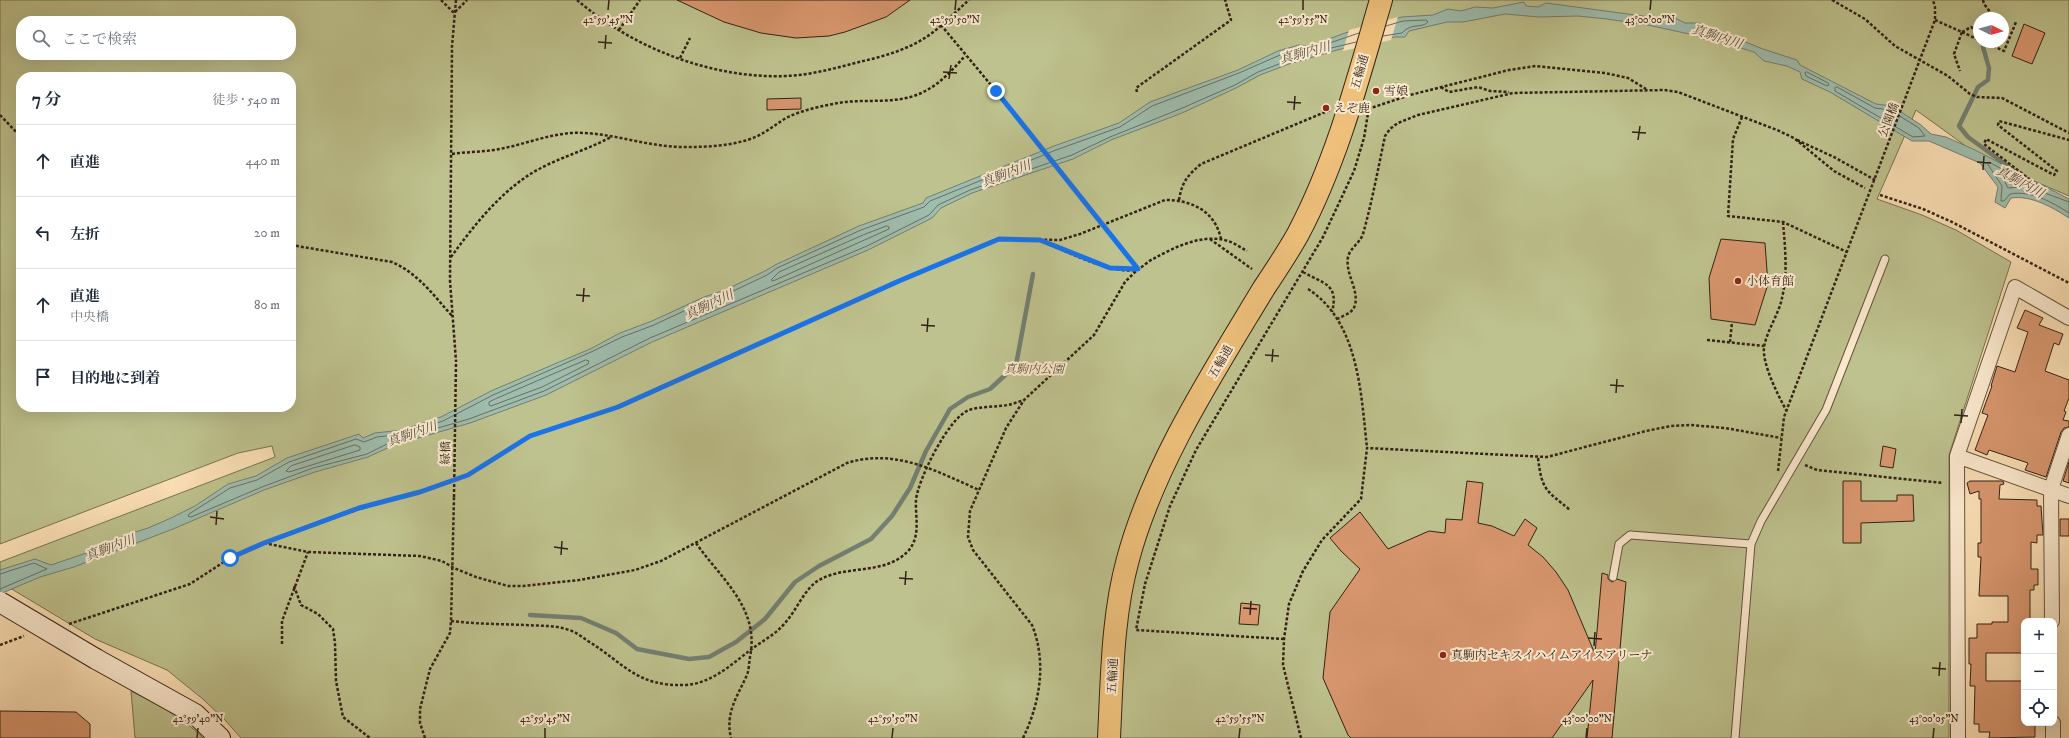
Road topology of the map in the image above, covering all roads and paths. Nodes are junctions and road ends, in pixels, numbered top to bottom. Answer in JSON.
{"nodes":[{"id":1,"x":441,"y":0,"type":"edge"},
{"id":2,"x":456,"y":0,"type":"edge"},
{"id":3,"x":467,"y":0,"type":"edge"},
{"id":4,"x":577,"y":0,"type":"edge"},
{"id":5,"x":640,"y":0,"type":"edge"},
{"id":6,"x":969,"y":0,"type":"edge"},
{"id":7,"x":1225,"y":0,"type":"edge"},
{"id":8,"x":1381,"y":0,"type":"edge"},
{"id":9,"x":1832,"y":0,"type":"edge"},
{"id":10,"x":1933,"y":0,"type":"edge"},
{"id":11,"x":1983,"y":0,"type":"edge"},
{"id":12,"x":1990,"y":12,"type":"edge"},
{"id":13,"x":454,"y":13,"type":"junction"},
{"id":14,"x":1935,"y":20,"type":"junction"},
{"id":15,"x":2016,"y":22,"type":"dead end"},
{"id":16,"x":941,"y":25,"type":"junction"},
{"id":17,"x":1973,"y":28,"type":"edge"},
{"id":18,"x":619,"y":30,"type":"junction"},
{"id":19,"x":1962,"y":32,"type":"junction"},
{"id":20,"x":1973,"y":37,"type":"edge"},
{"id":21,"x":690,"y":38,"type":"dead end"},
{"id":22,"x":2009,"y":39,"type":"edge"},
{"id":23,"x":1996,"y":48,"type":"edge"},
{"id":24,"x":2005,"y":48,"type":"edge"},
{"id":25,"x":965,"y":56,"type":"junction"},
{"id":26,"x":680,"y":58,"type":"junction"},
{"id":27,"x":1920,"y":61,"type":"junction"},
{"id":28,"x":1960,"y":71,"type":"dead end"},
{"id":29,"x":1440,"y":87,"type":"junction"},
{"id":30,"x":1647,"y":89,"type":"junction"},
{"id":31,"x":1137,"y":92,"type":"dead end"},
{"id":32,"x":1513,"y":93,"type":"junction"},
{"id":33,"x":1363,"y":104,"type":"junction"},
{"id":34,"x":1331,"y":109,"type":"dead end"},
{"id":35,"x":0,"y":115,"type":"edge"},
{"id":36,"x":1742,"y":117,"type":"junction"},
{"id":37,"x":16,"y":132,"type":"edge"},
{"id":38,"x":2069,"y":133,"type":"edge"},
{"id":39,"x":611,"y":136,"type":"junction"},
{"id":40,"x":1794,"y":138,"type":"junction"},
{"id":41,"x":2069,"y":140,"type":"edge"},
{"id":42,"x":452,"y":154,"type":"junction"},
{"id":43,"x":1875,"y":180,"type":"junction"},
{"id":44,"x":1865,"y":188,"type":"dead end"},
{"id":45,"x":2042,"y":189,"type":"dead end"},
{"id":46,"x":1880,"y":195,"type":"dead end"},
{"id":47,"x":1179,"y":200,"type":"junction"},
{"id":48,"x":1783,"y":222,"type":"junction"},
{"id":49,"x":1210,"y":239,"type":"junction"},
{"id":50,"x":1221,"y":239,"type":"junction"},
{"id":51,"x":1040,"y":240,"type":"junction"},
{"id":52,"x":296,"y":246,"type":"edge"},
{"id":53,"x":1247,"y":251,"type":"dead end"},
{"id":54,"x":1846,"y":252,"type":"junction"},
{"id":55,"x":450,"y":258,"type":"junction"},
{"id":56,"x":1885,"y":259,"type":"dead end"},
{"id":57,"x":1138,"y":269,"type":"junction"},
{"id":58,"x":1252,"y":269,"type":"dead end"},
{"id":59,"x":1303,"y":272,"type":"junction"},
{"id":60,"x":2069,"y":283,"type":"edge"},
{"id":61,"x":1308,"y":289,"type":"dead end"},
{"id":62,"x":1332,"y":312,"type":"junction"},
{"id":63,"x":454,"y":318,"type":"junction"},
{"id":64,"x":2069,"y":318,"type":"edge"},
{"id":65,"x":1337,"y":319,"type":"junction"},
{"id":66,"x":1732,"y":322,"type":"dead end"},
{"id":67,"x":1707,"y":340,"type":"dead end"},
{"id":68,"x":1730,"y":342,"type":"junction"},
{"id":69,"x":1764,"y":346,"type":"junction"},
{"id":70,"x":1024,"y":400,"type":"junction"},
{"id":71,"x":1786,"y":410,"type":"junction"},
{"id":72,"x":2069,"y":435,"type":"edge"},
{"id":73,"x":1781,"y":438,"type":"junction"},
{"id":74,"x":1367,"y":448,"type":"junction"},
{"id":75,"x":1780,"y":451,"type":"junction"},
{"id":76,"x":1784,"y":453,"type":"dead end"},
{"id":77,"x":1957,"y":456,"type":"junction"},
{"id":78,"x":1538,"y":458,"type":"junction"},
{"id":79,"x":1803,"y":464,"type":"dead end"},
{"id":80,"x":927,"y":467,"type":"junction"},
{"id":81,"x":1777,"y":474,"type":"dead end"},
{"id":82,"x":1957,"y":484,"type":"junction"},
{"id":83,"x":2051,"y":489,"type":"junction"},
{"id":84,"x":979,"y":490,"type":"junction"},
{"id":85,"x":2069,"y":496,"type":"edge"},
{"id":86,"x":1570,"y":510,"type":"dead end"},
{"id":87,"x":264,"y":543,"type":"junction"},
{"id":88,"x":696,"y":543,"type":"junction"},
{"id":89,"x":1751,"y":544,"type":"junction"},
{"id":90,"x":308,"y":552,"type":"junction"},
{"id":91,"x":454,"y":568,"type":"junction"},
{"id":92,"x":1613,"y":577,"type":"dead end"},
{"id":93,"x":294,"y":586,"type":"junction"},
{"id":94,"x":0,"y":602,"type":"edge"},
{"id":95,"x":2052,"y":618,"type":"edge"},
{"id":96,"x":451,"y":621,"type":"junction"},
{"id":97,"x":67,"y":624,"type":"dead end"},
{"id":98,"x":30,"y":635,"type":"dead end"},
{"id":99,"x":1284,"y":639,"type":"junction"},
{"id":100,"x":282,"y":644,"type":"dead end"},
{"id":101,"x":0,"y":645,"type":"edge"},
{"id":102,"x":752,"y":649,"type":"junction"},
{"id":103,"x":2053,"y":726,"type":"edge"},
{"id":104,"x":220,"y":738,"type":"edge"},
{"id":105,"x":370,"y":738,"type":"edge"},
{"id":106,"x":425,"y":738,"type":"edge"},
{"id":107,"x":731,"y":738,"type":"edge"},
{"id":108,"x":1023,"y":738,"type":"edge"},
{"id":109,"x":1109,"y":738,"type":"edge"},
{"id":110,"x":1301,"y":738,"type":"edge"},
{"id":111,"x":1735,"y":738,"type":"edge"},
{"id":112,"x":1958,"y":738,"type":"edge"},
{"id":113,"x":2053,"y":738,"type":"edge"}],
"edges":[{"from":1,"to":13,"type":"path"},
{"from":2,"to":13,"type":"path","name":"緑橋"},
{"from":3,"to":13,"type":"path"},
{"from":4,"to":18,"type":"path"},
{"from":5,"to":18,"type":"path"},
{"from":6,"to":16,"type":"path"},
{"from":7,"to":31,"type":"path"},
{"from":8,"to":33,"type":"main road","name":"五輪通"},
{"from":9,"to":27,"type":"path"},
{"from":10,"to":14,"type":"path"},
{"from":11,"to":12,"type":"path"},
{"from":13,"to":42,"type":"path","name":"緑橋"},
{"from":14,"to":19,"type":"path"},
{"from":14,"to":27,"type":"path","name":"公園橋"},
{"from":15,"to":22,"type":"path"},
{"from":16,"to":25,"type":"path"},
{"from":16,"to":26,"type":"path"},
{"from":17,"to":19,"type":"path"},
{"from":18,"to":26,"type":"path"},
{"from":19,"to":20,"type":"path"},
{"from":19,"to":28,"type":"path"},
{"from":21,"to":26,"type":"path"},
{"from":23,"to":24,"type":"path"},
{"from":25,"to":39,"type":"path"},
{"from":25,"to":57,"type":"path","bridge":true},
{"from":27,"to":38,"type":"path"},
{"from":27,"to":43,"type":"path","name":"公園橋"},
{"from":29,"to":30,"type":"path"},
{"from":29,"to":32,"type":"path"},
{"from":29,"to":33,"type":"path"},
{"from":30,"to":32,"type":"path"},
{"from":30,"to":36,"type":"path"},
{"from":32,"to":65,"type":"path"},
{"from":33,"to":59,"type":"path"},
{"from":33,"to":109,"type":"main road","name":"五輪通"},
{"from":34,"to":47,"type":"path"},
{"from":35,"to":37,"type":"path"},
{"from":36,"to":40,"type":"path"},
{"from":36,"to":48,"type":"path"},
{"from":39,"to":42,"type":"path"},
{"from":39,"to":55,"type":"path"},
{"from":40,"to":43,"type":"path"},
{"from":40,"to":44,"type":"path"},
{"from":41,"to":45,"type":"path"},
{"from":42,"to":55,"type":"path","name":"緑橋"},
{"from":43,"to":54,"type":"path","name":"公園橋"},
{"from":46,"to":60,"type":"path"},
{"from":47,"to":50,"type":"path"},
{"from":47,"to":51,"type":"path"},
{"from":48,"to":54,"type":"path"},
{"from":48,"to":69,"type":"path"},
{"from":49,"to":50,"type":"path"},
{"from":49,"to":57,"type":"path"},
{"from":49,"to":58,"type":"path"},
{"from":50,"to":53,"type":"path"},
{"from":51,"to":57,"type":"path"},
{"from":51,"to":87,"type":"path"},
{"from":52,"to":63,"type":"path"},
{"from":54,"to":71,"type":"path","name":"公園橋"},
{"from":55,"to":63,"type":"path","name":"緑橋"},
{"from":56,"to":89,"type":"lane"},
{"from":57,"to":70,"type":"path"},
{"from":59,"to":62,"type":"path"},
{"from":59,"to":99,"type":"path"},
{"from":61,"to":62,"type":"path"},
{"from":62,"to":65,"type":"path"},
{"from":63,"to":91,"type":"path","name":"緑橋","bridge":true},
{"from":64,"to":77,"type":"street"},
{"from":65,"to":74,"type":"path"},
{"from":66,"to":68,"type":"path"},
{"from":67,"to":68,"type":"path"},
{"from":68,"to":69,"type":"path"},
{"from":69,"to":71,"type":"path"},
{"from":70,"to":80,"type":"path"},
{"from":70,"to":84,"type":"path"},
{"from":71,"to":73,"type":"path","name":"公園橋"},
{"from":72,"to":83,"type":"street"},
{"from":73,"to":75,"type":"path","name":"公園橋"},
{"from":73,"to":78,"type":"path"},
{"from":74,"to":78,"type":"path"},
{"from":74,"to":99,"type":"path"},
{"from":75,"to":76,"type":"path"},
{"from":75,"to":81,"type":"path","name":"公園橋"},
{"from":77,"to":82,"type":"street"},
{"from":77,"to":83,"type":"street"},
{"from":78,"to":86,"type":"path"},
{"from":79,"to":82,"type":"path"},
{"from":80,"to":84,"type":"path"},
{"from":80,"to":88,"type":"path"},
{"from":80,"to":102,"type":"path"},
{"from":82,"to":112,"type":"street"},
{"from":83,"to":85,"type":"street"},
{"from":83,"to":95,"type":"street"},
{"from":84,"to":108,"type":"path"},
{"from":87,"to":90,"type":"path"},
{"from":87,"to":97,"type":"path"},
{"from":88,"to":91,"type":"path"},
{"from":88,"to":102,"type":"path"},
{"from":89,"to":92,"type":"lane"},
{"from":89,"to":111,"type":"lane"},
{"from":90,"to":91,"type":"path"},
{"from":90,"to":93,"type":"path"},
{"from":91,"to":96,"type":"path","name":"緑橋"},
{"from":93,"to":100,"type":"path"},
{"from":93,"to":105,"type":"path"},
{"from":94,"to":104,"type":"street","bridge":true},
{"from":96,"to":102,"type":"path"},
{"from":96,"to":106,"type":"path","name":"緑橋"},
{"from":98,"to":101,"type":"path"},
{"from":99,"to":110,"type":"path"},
{"from":102,"to":107,"type":"path"},
{"from":103,"to":113,"type":"street"}]}
